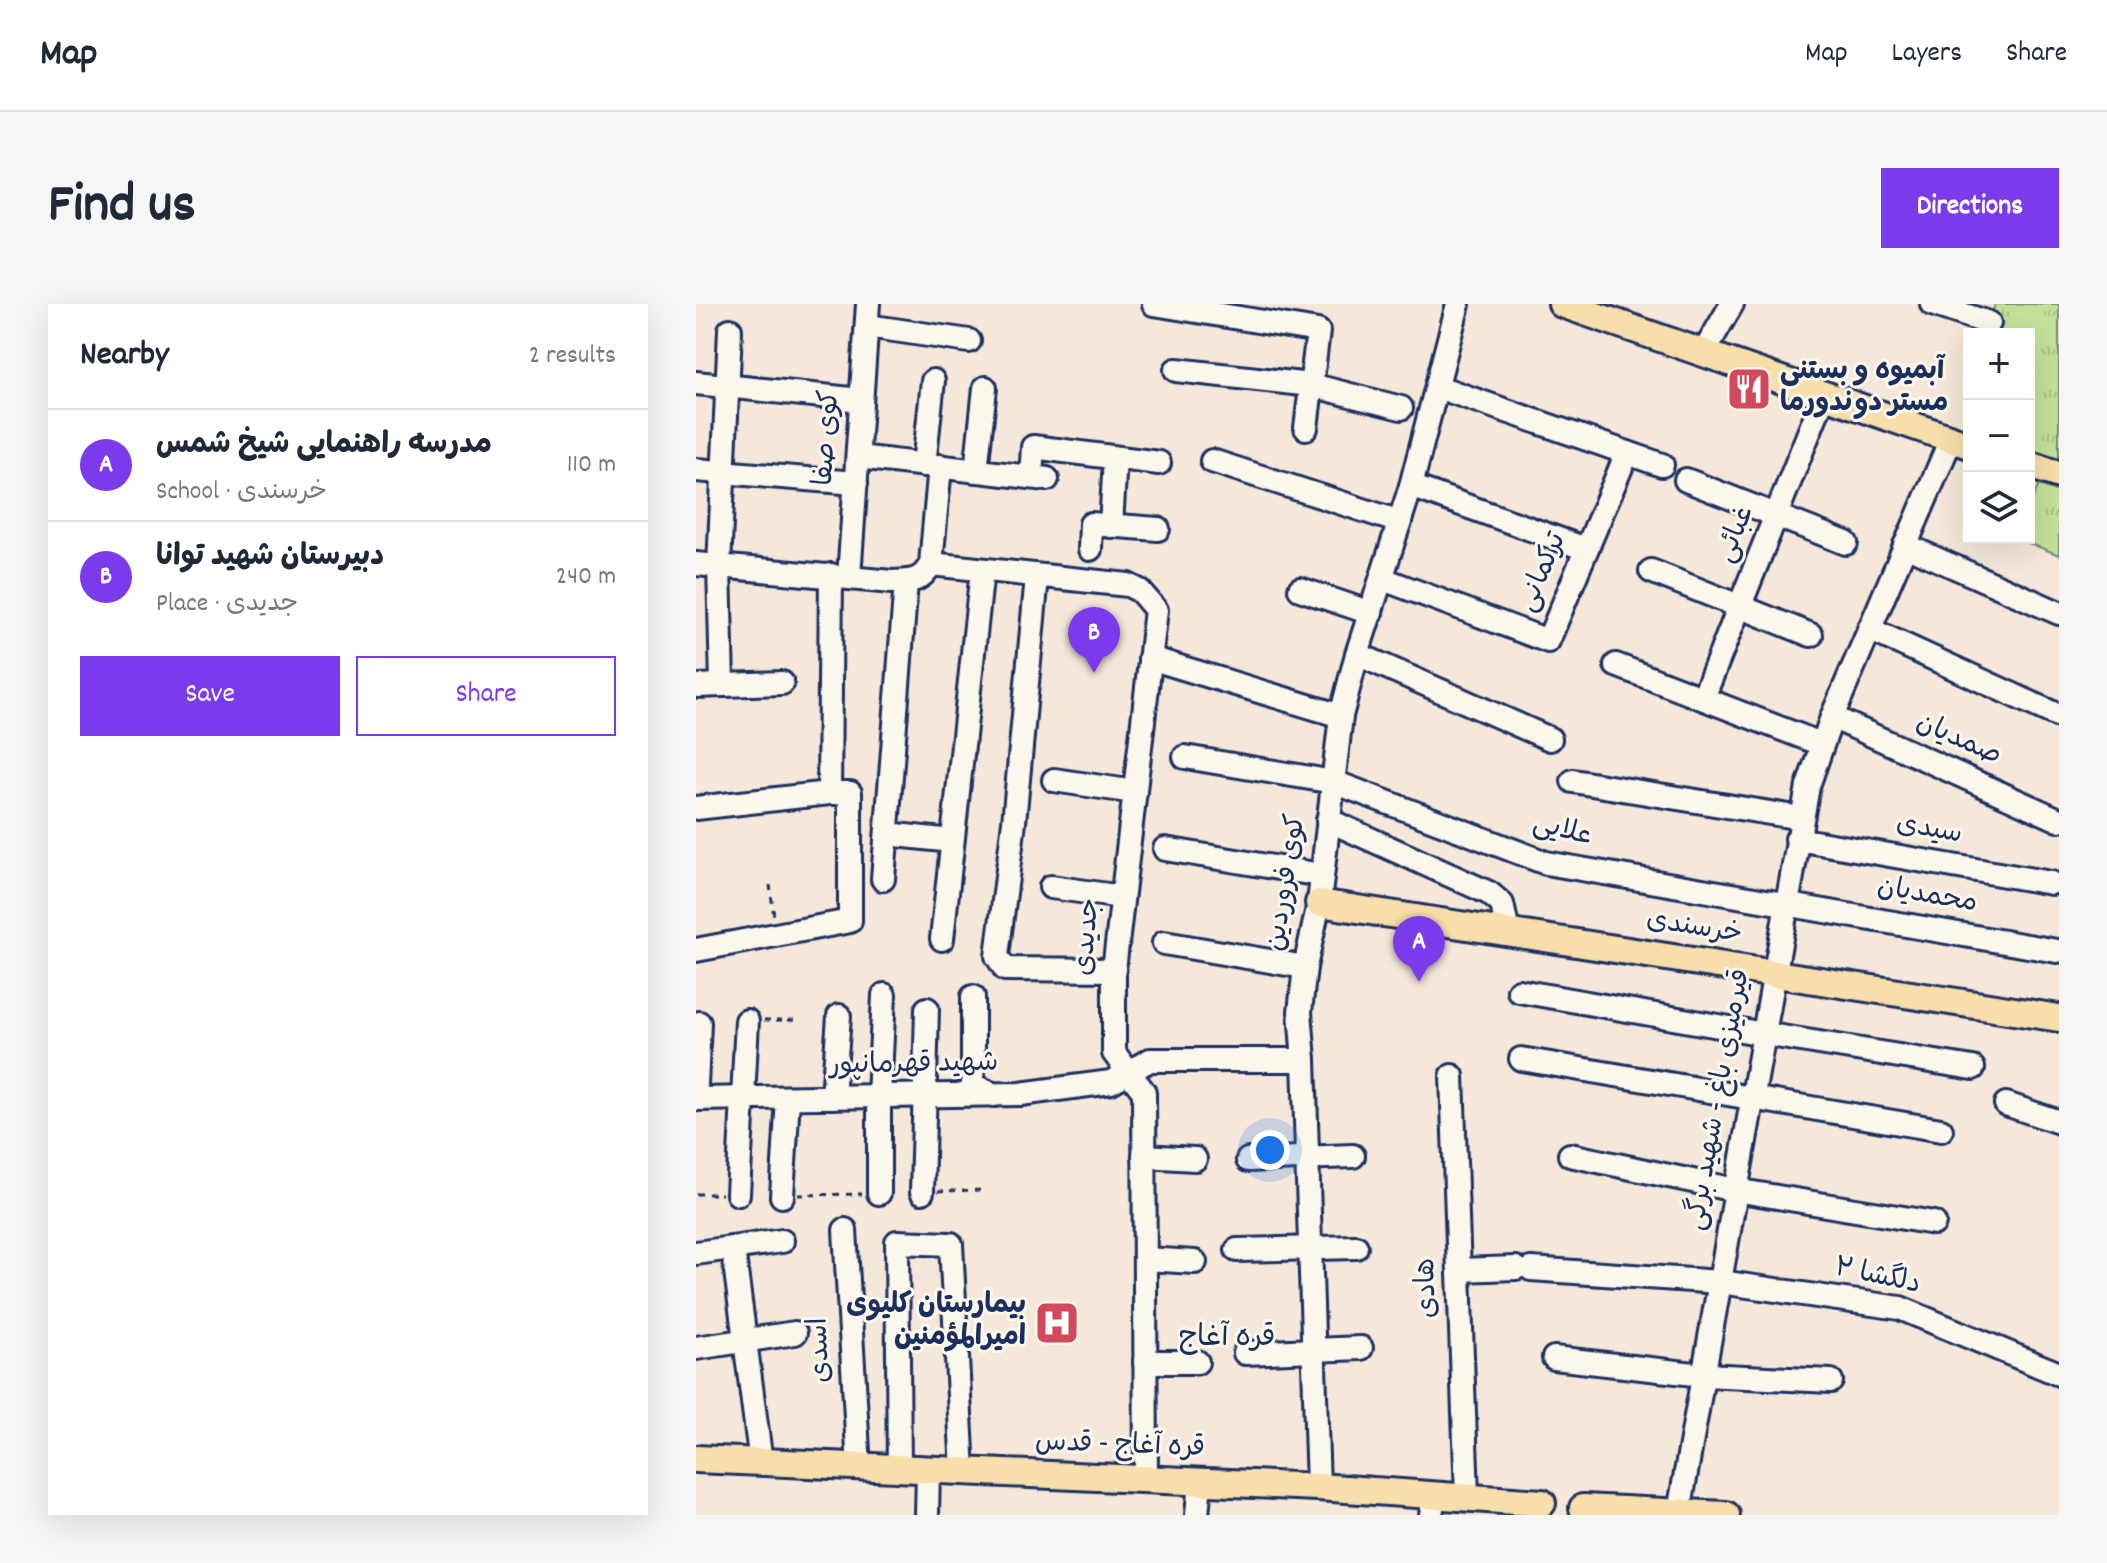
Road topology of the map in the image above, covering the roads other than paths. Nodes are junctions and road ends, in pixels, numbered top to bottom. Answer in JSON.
{"nodes":[{"id":1,"x":1160,"y":304,"type":"edge"},
{"id":2,"x":1458,"y":304,"type":"edge"},
{"id":3,"x":1562,"y":304,"type":"edge"},
{"id":4,"x":1732,"y":304,"type":"edge"},
{"id":5,"x":1932,"y":304,"type":"edge"},
{"id":6,"x":867,"y":315,"type":"edge"},
{"id":7,"x":1989,"y":323,"type":"dead end"},
{"id":8,"x":730,"y":330,"type":"dead end"},
{"id":9,"x":969,"y":341,"type":"dead end"},
{"id":10,"x":1704,"y":352,"type":"junction"},
{"id":11,"x":1176,"y":370,"type":"dead end"},
{"id":12,"x":933,"y":381,"type":"dead end"},
{"id":13,"x":696,"y":383,"type":"edge"},
{"id":14,"x":1311,"y":385,"type":"junction"},
{"id":15,"x":727,"y":386,"type":"junction"},
{"id":16,"x":1438,"y":387,"type":"junction"},
{"id":17,"x":985,"y":388,"type":"dead end"},
{"id":18,"x":1824,"y":395,"type":"junction"},
{"id":19,"x":861,"y":400,"type":"junction"},
{"id":20,"x":1401,"y":408,"type":"dead end"},
{"id":21,"x":1306,"y":428,"type":"dead end"},
{"id":22,"x":1960,"y":442,"type":"edge"},
{"id":23,"x":1627,"y":453,"type":"junction"},
{"id":24,"x":858,"y":457,"type":"junction"},
{"id":25,"x":1115,"y":458,"type":"junction"},
{"id":26,"x":1212,"y":461,"type":"dead end"},
{"id":27,"x":1159,"y":463,"type":"dead end"},
{"id":28,"x":1662,"y":465,"type":"dead end"},
{"id":29,"x":932,"y":466,"type":"junction"},
{"id":30,"x":2035,"y":467,"type":"edge"},
{"id":31,"x":696,"y":470,"type":"edge"},
{"id":32,"x":976,"y":471,"type":"junction"},
{"id":33,"x":723,"y":472,"type":"junction"},
{"id":34,"x":2059,"y":475,"type":"edge"},
{"id":35,"x":1686,"y":480,"type":"dead end"},
{"id":36,"x":856,"y":483,"type":"junction"},
{"id":37,"x":1411,"y":486,"type":"junction"},
{"id":38,"x":1777,"y":517,"type":"junction"},
{"id":39,"x":1400,"y":522,"type":"junction"},
{"id":40,"x":1111,"y":526,"type":"junction"},
{"id":41,"x":1158,"y":529,"type":"dead end"},
{"id":42,"x":1846,"y":543,"type":"dead end"},
{"id":43,"x":1905,"y":545,"type":"junction"},
{"id":44,"x":1090,"y":549,"type":"dead end"},
{"id":45,"x":1586,"y":549,"type":"junction"},
{"id":46,"x":707,"y":565,"type":"edge"},
{"id":47,"x":940,"y":565,"type":"junction"},
{"id":48,"x":982,"y":570,"type":"junction"},
{"id":49,"x":1651,"y":571,"type":"dead end"},
{"id":50,"x":840,"y":576,"type":"junction"},
{"id":51,"x":1037,"y":576,"type":"junction"},
{"id":52,"x":1383,"y":579,"type":"junction"},
{"id":53,"x":899,"y":582,"type":"junction"},
{"id":54,"x":1300,"y":589,"type":"dead end"},
{"id":55,"x":1740,"y":607,"type":"junction"},
{"id":56,"x":1371,"y":613,"type":"junction"},
{"id":57,"x":2059,"y":613,"type":"edge"},
{"id":58,"x":1869,"y":629,"type":"junction"},
{"id":59,"x":1811,"y":635,"type":"dead end"},
{"id":60,"x":1357,"y":654,"type":"junction"},
{"id":61,"x":1150,"y":658,"type":"junction"},
{"id":62,"x":1616,"y":665,"type":"dead end"},
{"id":63,"x":782,"y":683,"type":"dead end"},
{"id":64,"x":722,"y":685,"type":"junction"},
{"id":65,"x":696,"y":686,"type":"edge"},
{"id":66,"x":1703,"y":698,"type":"junction"},
{"id":67,"x":1341,"y":716,"type":"junction"},
{"id":68,"x":2059,"y":716,"type":"edge"},
{"id":69,"x":1832,"y":717,"type":"junction"},
{"id":70,"x":1550,"y":739,"type":"dead end"},
{"id":71,"x":1821,"y":744,"type":"junction"},
{"id":72,"x":1185,"y":757,"type":"dead end"},
{"id":73,"x":1054,"y":780,"type":"dead end"},
{"id":74,"x":1573,"y":781,"type":"dead end"},
{"id":75,"x":1334,"y":782,"type":"junction"},
{"id":76,"x":1135,"y":792,"type":"junction"},
{"id":77,"x":829,"y":793,"type":"junction"},
{"id":78,"x":696,"y":808,"type":"edge"},
{"id":79,"x":1328,"y":820,"type":"junction"},
{"id":80,"x":2059,"y":820,"type":"edge"},
{"id":81,"x":1799,"y":828,"type":"junction"},
{"id":82,"x":887,"y":834,"type":"junction"},
{"id":83,"x":952,"y":841,"type":"junction"},
{"id":84,"x":1165,"y":849,"type":"dead end"},
{"id":85,"x":1321,"y":875,"type":"junction"},
{"id":86,"x":883,"y":879,"type":"dead end"},
{"id":87,"x":2051,"y":883,"type":"dead end"},
{"id":88,"x":1051,"y":887,"type":"dead end"},
{"id":89,"x":1122,"y":897,"type":"junction"},
{"id":90,"x":1319,"y":903,"type":"junction"},
{"id":91,"x":1786,"y":903,"type":"junction"},
{"id":92,"x":1508,"y":932,"type":"junction"},
{"id":93,"x":942,"y":939,"type":"dead end"},
{"id":94,"x":1164,"y":943,"type":"dead end"},
{"id":95,"x":696,"y":950,"type":"edge"},
{"id":96,"x":2057,"y":951,"type":"edge"},
{"id":97,"x":1305,"y":967,"type":"junction"},
{"id":98,"x":1114,"y":970,"type":"junction"},
{"id":99,"x":1773,"y":973,"type":"junction"},
{"id":100,"x":1519,"y":991,"type":"dead end"},
{"id":101,"x":884,"y":995,"type":"dead end"},
{"id":102,"x":973,"y":997,"type":"dead end"},
{"id":103,"x":927,"y":1009,"type":"dead end"},
{"id":104,"x":839,"y":1016,"type":"dead end"},
{"id":105,"x":2059,"y":1018,"type":"edge"},
{"id":106,"x":747,"y":1021,"type":"dead end"},
{"id":107,"x":699,"y":1023,"type":"dead end"},
{"id":108,"x":1764,"y":1034,"type":"junction"},
{"id":109,"x":1521,"y":1059,"type":"dead end"},
{"id":110,"x":1304,"y":1060,"type":"junction"},
{"id":111,"x":1973,"y":1068,"type":"dead end"},
{"id":112,"x":1129,"y":1072,"type":"junction"},
{"id":113,"x":1452,"y":1076,"type":"dead end"},
{"id":114,"x":696,"y":1085,"type":"edge"},
{"id":115,"x":994,"y":1095,"type":"junction"},
{"id":116,"x":925,"y":1096,"type":"junction"},
{"id":117,"x":833,"y":1097,"type":"junction"},
{"id":118,"x":879,"y":1097,"type":"junction"},
{"id":119,"x":742,"y":1098,"type":"junction"},
{"id":120,"x":788,"y":1098,"type":"junction"},
{"id":121,"x":1751,"y":1098,"type":"junction"},
{"id":122,"x":696,"y":1099,"type":"edge"},
{"id":123,"x":2006,"y":1104,"type":"dead end"},
{"id":124,"x":2059,"y":1122,"type":"edge"},
{"id":125,"x":1941,"y":1130,"type":"dead end"},
{"id":126,"x":1570,"y":1155,"type":"dead end"},
{"id":127,"x":1144,"y":1156,"type":"junction"},
{"id":128,"x":1353,"y":1156,"type":"dead end"},
{"id":129,"x":1307,"y":1157,"type":"junction"},
{"id":130,"x":1195,"y":1159,"type":"dead end"},
{"id":131,"x":1248,"y":1160,"type":"dead end"},
{"id":132,"x":1735,"y":1190,"type":"junction"},
{"id":133,"x":922,"y":1192,"type":"road end"},
{"id":134,"x":879,"y":1193,"type":"road end"},
{"id":135,"x":738,"y":1194,"type":"road end"},
{"id":136,"x":782,"y":1196,"type":"road end"},
{"id":137,"x":1934,"y":1223,"type":"dead end"},
{"id":138,"x":845,"y":1230,"type":"dead end"},
{"id":139,"x":782,"y":1241,"type":"dead end"},
{"id":140,"x":1356,"y":1247,"type":"dead end"},
{"id":141,"x":733,"y":1248,"type":"junction"},
{"id":142,"x":1310,"y":1248,"type":"junction"},
{"id":143,"x":1237,"y":1250,"type":"dead end"},
{"id":144,"x":696,"y":1253,"type":"edge"},
{"id":145,"x":1145,"y":1259,"type":"junction"},
{"id":146,"x":1195,"y":1262,"type":"dead end"},
{"id":147,"x":1459,"y":1270,"type":"junction"},
{"id":148,"x":1720,"y":1282,"type":"junction"},
{"id":149,"x":795,"y":1333,"type":"dead end"},
{"id":150,"x":745,"y":1341,"type":"junction"},
{"id":151,"x":696,"y":1348,"type":"edge"},
{"id":152,"x":1361,"y":1348,"type":"dead end"},
{"id":153,"x":2059,"y":1349,"type":"edge"},
{"id":154,"x":1312,"y":1351,"type":"junction"},
{"id":155,"x":1245,"y":1353,"type":"dead end"},
{"id":156,"x":1554,"y":1358,"type":"dead end"},
{"id":157,"x":1145,"y":1362,"type":"junction"},
{"id":158,"x":1197,"y":1362,"type":"dead end"},
{"id":159,"x":2055,"y":1373,"type":"edge"},
{"id":160,"x":1703,"y":1375,"type":"junction"},
{"id":161,"x":1831,"y":1381,"type":"dead end"},
{"id":162,"x":696,"y":1459,"type":"edge"},
{"id":163,"x":761,"y":1463,"type":"junction"},
{"id":164,"x":859,"y":1468,"type":"junction"},
{"id":165,"x":899,"y":1469,"type":"junction"},
{"id":166,"x":928,"y":1471,"type":"junction"},
{"id":167,"x":963,"y":1472,"type":"junction"},
{"id":168,"x":1146,"y":1480,"type":"junction"},
{"id":169,"x":1200,"y":1482,"type":"junction"},
{"id":170,"x":1318,"y":1487,"type":"junction"},
{"id":171,"x":1467,"y":1497,"type":"junction"},
{"id":172,"x":1432,"y":1505,"type":"edge"},
{"id":173,"x":1537,"y":1509,"type":"edge"},
{"id":174,"x":1584,"y":1512,"type":"edge"},
{"id":175,"x":1679,"y":1512,"type":"junction"},
{"id":176,"x":927,"y":1515,"type":"edge"},
{"id":177,"x":1197,"y":1515,"type":"edge"},
{"id":178,"x":1718,"y":1515,"type":"edge"},
{"id":179,"x":1726,"y":1515,"type":"edge"}],
"edges":[{"from":1,"to":14,"type":"street"},
{"from":2,"to":16,"type":"street","name":"کوی فروردین"},
{"from":3,"to":10,"type":"main road"},
{"from":4,"to":10,"type":"street"},
{"from":5,"to":7,"type":"street"},
{"from":6,"to":9,"type":"street"},
{"from":6,"to":19,"type":"street","name":"کوی صفا"},
{"from":8,"to":15,"type":"street"},
{"from":10,"to":18,"type":"main road"},
{"from":11,"to":14,"type":"street"},
{"from":12,"to":29,"type":"street"},
{"from":13,"to":15,"type":"street"},
{"from":14,"to":20,"type":"street"},
{"from":14,"to":21,"type":"street"},
{"from":15,"to":19,"type":"street"},
{"from":15,"to":33,"type":"street"},
{"from":16,"to":23,"type":"street"},
{"from":16,"to":37,"type":"street","name":"کوی فروردین"},
{"from":17,"to":32,"type":"street"},
{"from":18,"to":22,"type":"main road"},
{"from":18,"to":38,"type":"street","name":"غبائی"},
{"from":19,"to":24,"type":"street","name":"کوی صفا"},
{"from":22,"to":43,"type":"street","name":"قیرمیزی باغ - شهید برگی"},
{"from":23,"to":28,"type":"street"},
{"from":23,"to":45,"type":"street","name":"ترکمانی"},
{"from":24,"to":29,"type":"street"},
{"from":24,"to":36,"type":"street","name":"کوی صفا"},
{"from":25,"to":27,"type":"street"},
{"from":25,"to":32,"type":"street"},
{"from":25,"to":40,"type":"street"},
{"from":26,"to":39,"type":"street"},
{"from":29,"to":32,"type":"street"},
{"from":29,"to":47,"type":"street"},
{"from":30,"to":34,"type":"main road"},
{"from":31,"to":33,"type":"street"},
{"from":33,"to":36,"type":"street"},
{"from":33,"to":46,"type":"street"},
{"from":35,"to":38,"type":"street"},
{"from":36,"to":50,"type":"street","name":"کوی صفا"},
{"from":37,"to":39,"type":"street","name":"کوی فروردین"},
{"from":37,"to":45,"type":"street"},
{"from":38,"to":42,"type":"street"},
{"from":38,"to":55,"type":"street","name":"غبائی"},
{"from":39,"to":52,"type":"street","name":"کوی فروردین"},
{"from":40,"to":41,"type":"street"},
{"from":40,"to":44,"type":"street"},
{"from":43,"to":57,"type":"street"},
{"from":43,"to":58,"type":"street","name":"قیرمیزی باغ - شهید برگی"},
{"from":45,"to":52,"type":"street","name":"ترکمانی"},
{"from":46,"to":50,"type":"street"},
{"from":46,"to":64,"type":"street"},
{"from":47,"to":48,"type":"street","name":"جدیدی"},
{"from":47,"to":53,"type":"street"},
{"from":48,"to":51,"type":"street","name":"جدیدی"},
{"from":48,"to":83,"type":"street"},
{"from":49,"to":55,"type":"street"},
{"from":50,"to":53,"type":"street"},
{"from":50,"to":77,"type":"street","name":"کوی صفا"},
{"from":51,"to":61,"type":"street","name":"جدیدی"},
{"from":51,"to":98,"type":"street"},
{"from":52,"to":56,"type":"street","name":"کوی فروردین"},
{"from":53,"to":82,"type":"street"},
{"from":54,"to":56,"type":"street"},
{"from":55,"to":59,"type":"street"},
{"from":55,"to":66,"type":"street","name":"غبائی"},
{"from":56,"to":60,"type":"street","name":"کوی فروردین"},
{"from":58,"to":68,"type":"street"},
{"from":58,"to":69,"type":"street","name":"قیرمیزی باغ - شهید برگی"},
{"from":60,"to":67,"type":"street","name":"کوی فروردین"},
{"from":60,"to":70,"type":"street"},
{"from":61,"to":67,"type":"street"},
{"from":61,"to":76,"type":"street","name":"جدیدی"},
{"from":62,"to":66,"type":"street"},
{"from":63,"to":64,"type":"street"},
{"from":64,"to":65,"type":"street"},
{"from":66,"to":71,"type":"street"},
{"from":67,"to":75,"type":"street","name":"کوی فروردین"},
{"from":69,"to":71,"type":"street","name":"قیرمیزی باغ - شهید برگی"},
{"from":69,"to":80,"type":"street","name":"صمدیان"},
{"from":71,"to":81,"type":"street","name":"قیرمیزی باغ - شهید برگی"},
{"from":72,"to":75,"type":"street","name":"علایی"},
{"from":73,"to":76,"type":"street"},
{"from":74,"to":81,"type":"street","name":"سیدی"},
{"from":75,"to":79,"type":"street","name":"کوی فروردین"},
{"from":75,"to":91,"type":"street","name":"علایی"},
{"from":76,"to":89,"type":"street","name":"جدیدی"},
{"from":77,"to":78,"type":"street"},
{"from":77,"to":95,"type":"street"},
{"from":79,"to":85,"type":"street","name":"کوی فروردین"},
{"from":79,"to":92,"type":"street"},
{"from":81,"to":87,"type":"street","name":"سیدی"},
{"from":81,"to":91,"type":"street","name":"قیرمیزی باغ - شهید برگی"},
{"from":82,"to":83,"type":"street"},
{"from":82,"to":86,"type":"street"},
{"from":83,"to":93,"type":"street"},
{"from":84,"to":85,"type":"street"},
{"from":85,"to":90,"type":"street","name":"کوی فروردین"},
{"from":88,"to":89,"type":"street"},
{"from":89,"to":98,"type":"street","name":"جدیدی"},
{"from":90,"to":92,"type":"main road","name":"خرسندی"},
{"from":90,"to":97,"type":"street","name":"کوی فروردین"},
{"from":91,"to":96,"type":"street","name":"محمدیان"},
{"from":91,"to":99,"type":"street","name":"قیرمیزی باغ - شهید برگی"},
{"from":92,"to":99,"type":"main road","name":"خرسندی"},
{"from":94,"to":97,"type":"street"},
{"from":97,"to":110,"type":"street","name":"کوی فروردین"},
{"from":98,"to":112,"type":"street","name":"جدیدی"},
{"from":99,"to":105,"type":"main road","name":"خرسندی"},
{"from":99,"to":108,"type":"street","name":"قیرمیزی باغ - شهید برگی"},
{"from":100,"to":108,"type":"street"},
{"from":101,"to":118,"type":"street"},
{"from":102,"to":115,"type":"street"},
{"from":103,"to":116,"type":"street"},
{"from":104,"to":117,"type":"street"},
{"from":106,"to":119,"type":"street"},
{"from":107,"to":114,"type":"street"},
{"from":108,"to":111,"type":"street"},
{"from":108,"to":121,"type":"street","name":"قیرمیزی باغ - شهید برگی"},
{"from":109,"to":121,"type":"street"},
{"from":110,"to":112,"type":"street","name":"شهید قهرمانپور"},
{"from":110,"to":129,"type":"street","name":"کوی فروردین"},
{"from":112,"to":115,"type":"street","name":"شهید قهرمانپور"},
{"from":112,"to":127,"type":"street","name":"جدیدی"},
{"from":113,"to":147,"type":"street","name":"هادی"},
{"from":115,"to":116,"type":"street","name":"شهید قهرمانپور"},
{"from":116,"to":118,"type":"street","name":"شهید قهرمانپور"},
{"from":116,"to":133,"type":"street"},
{"from":117,"to":118,"type":"street","name":"شهید قهرمانپور"},
{"from":117,"to":120,"type":"street","name":"شهید قهرمانپور"},
{"from":118,"to":134,"type":"street"},
{"from":119,"to":120,"type":"street","name":"شهید قهرمانپور"},
{"from":119,"to":122,"type":"street","name":"شهید قهرمانپور"},
{"from":119,"to":135,"type":"street"},
{"from":120,"to":136,"type":"street"},
{"from":121,"to":125,"type":"street"},
{"from":121,"to":132,"type":"street","name":"قیرمیزی باغ - شهید برگی"},
{"from":123,"to":124,"type":"street"},
{"from":126,"to":132,"type":"street"},
{"from":127,"to":130,"type":"street"},
{"from":127,"to":145,"type":"street","name":"جدیدی"},
{"from":128,"to":129,"type":"street"},
{"from":129,"to":131,"type":"street"},
{"from":129,"to":142,"type":"street","name":"کوی فروردین"},
{"from":132,"to":137,"type":"street"},
{"from":132,"to":148,"type":"street","name":"قیرمیزی باغ - شهید برگی"},
{"from":138,"to":164,"type":"street","name":"اسدی"},
{"from":139,"to":141,"type":"street"},
{"from":140,"to":142,"type":"street"},
{"from":141,"to":144,"type":"street"},
{"from":141,"to":150,"type":"street"},
{"from":142,"to":143,"type":"street"},
{"from":142,"to":154,"type":"street","name":"کوی فروردین"},
{"from":145,"to":146,"type":"street"},
{"from":145,"to":157,"type":"street","name":"جدیدی"},
{"from":147,"to":148,"type":"street","name":"دلگشا ۲"},
{"from":147,"to":171,"type":"street","name":"هادی"},
{"from":148,"to":159,"type":"street","name":"دلگشا ۲"},
{"from":148,"to":160,"type":"street","name":"قیرمیزی باغ - شهید برگی"},
{"from":149,"to":150,"type":"street"},
{"from":150,"to":151,"type":"street"},
{"from":150,"to":163,"type":"street"},
{"from":152,"to":154,"type":"street"},
{"from":153,"to":159,"type":"street"},
{"from":154,"to":155,"type":"street"},
{"from":154,"to":170,"type":"street","name":"کوی فروردین"},
{"from":156,"to":160,"type":"street"},
{"from":157,"to":158,"type":"street"},
{"from":157,"to":168,"type":"street","name":"جدیدی"},
{"from":160,"to":161,"type":"street"},
{"from":160,"to":175,"type":"street","name":"قیرمیزی باغ - شهید برگی"},
{"from":162,"to":163,"type":"main road","name":"قره آغاج - قدس"},
{"from":163,"to":164,"type":"main road","name":"قره آغاج - قدس"},
{"from":164,"to":165,"type":"main road","name":"قره آغاج - قدس"},
{"from":165,"to":166,"type":"main road","name":"قره آغاج - قدس"},
{"from":165,"to":167,"type":"street"},
{"from":166,"to":167,"type":"main road","name":"قره آغاج - قدس"},
{"from":166,"to":176,"type":"street"},
{"from":167,"to":168,"type":"main road","name":"قره آغاج - قدس"},
{"from":168,"to":169,"type":"main road","name":"قره آغاج - قدس"},
{"from":169,"to":170,"type":"main road","name":"قره آغاج - قدس"},
{"from":169,"to":177,"type":"street"},
{"from":170,"to":172,"type":"main road","name":"قره آغاج - قدس"},
{"from":171,"to":172,"type":"main road","name":"قره آغاج - قدس"},
{"from":171,"to":173,"type":"main road","name":"قره آغاج - قدس"},
{"from":173,"to":174,"type":"main road","name":"قره آغاج - قدس"},
{"from":174,"to":175,"type":"main road"},
{"from":175,"to":178,"type":"main road"},
{"from":178,"to":179,"type":"main road"}]}
